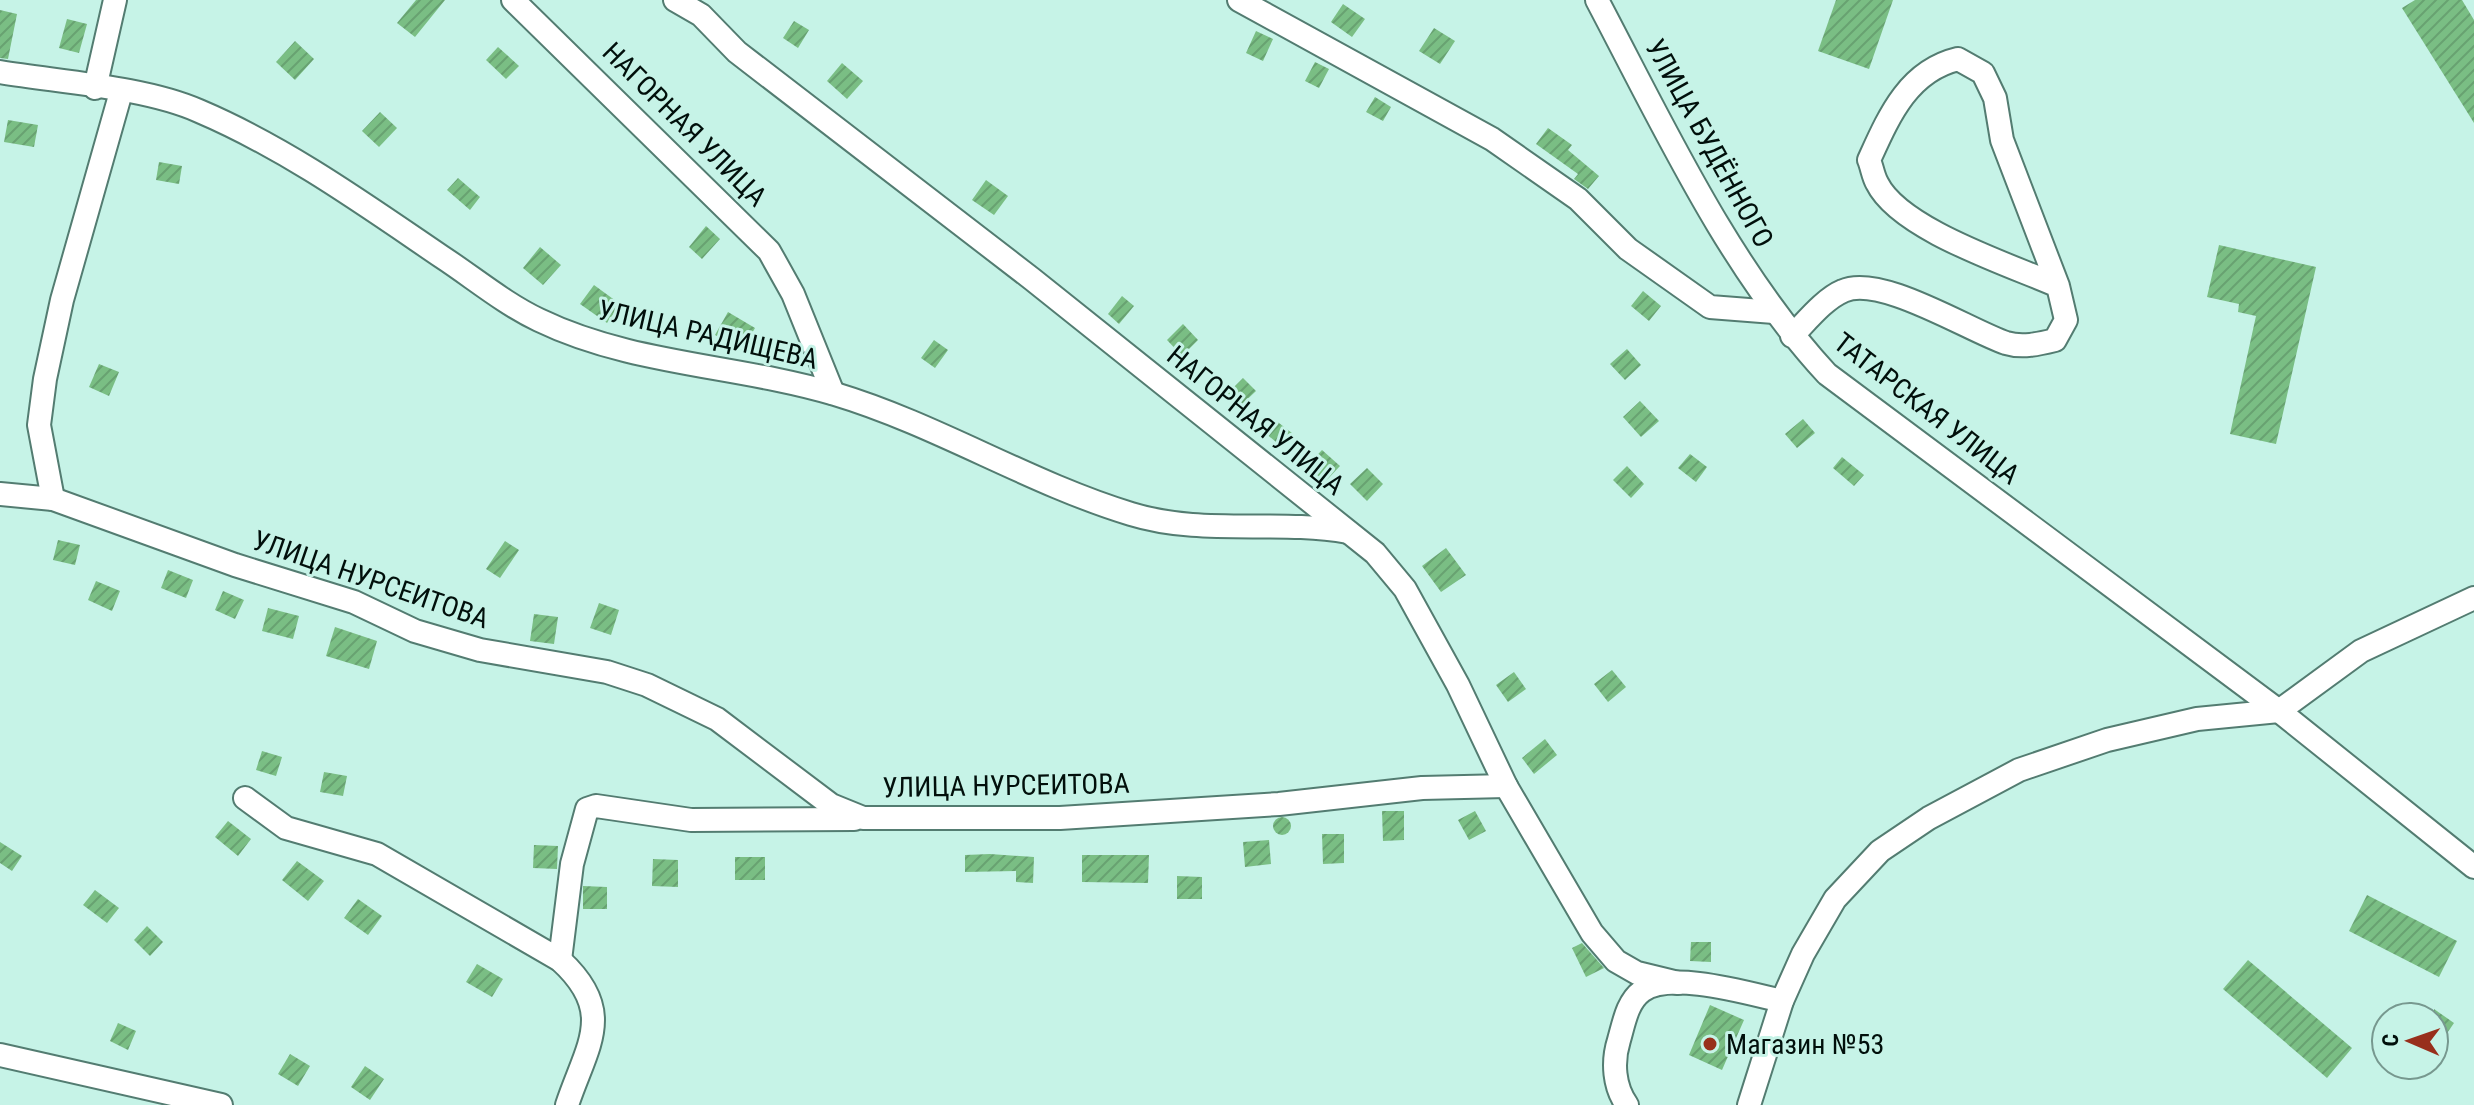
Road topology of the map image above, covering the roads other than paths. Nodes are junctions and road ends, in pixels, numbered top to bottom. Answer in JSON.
{"nodes":[{"id":1,"x":115,"y":0,"type":"edge"},
{"id":2,"x":513,"y":0,"type":"edge"},
{"id":3,"x":675,"y":0,"type":"edge"},
{"id":4,"x":1239,"y":0,"type":"edge"},
{"id":5,"x":1597,"y":0,"type":"edge"},
{"id":6,"x":0,"y":72,"type":"edge"},
{"id":7,"x":95,"y":88,"type":"junction"},
{"id":8,"x":121,"y":92,"type":"junction"},
{"id":9,"x":2058,"y":286,"type":"junction"},
{"id":10,"x":1774,"y":312,"type":"junction"},
{"id":11,"x":1792,"y":336,"type":"junction"},
{"id":12,"x":833,"y":393,"type":"junction"},
{"id":13,"x":0,"y":494,"type":"edge"},
{"id":14,"x":53,"y":499,"type":"junction"},
{"id":15,"x":1348,"y":532,"type":"junction"},
{"id":16,"x":2474,"y":598,"type":"edge"},
{"id":17,"x":2279,"y":711,"type":"junction"},
{"id":18,"x":1506,"y":786,"type":"junction"},
{"id":19,"x":245,"y":798,"type":"dead end"},
{"id":20,"x":863,"y":818,"type":"junction"},
{"id":21,"x":2474,"y":867,"type":"edge"},
{"id":22,"x":560,"y":960,"type":"junction"},
{"id":23,"x":1678,"y":983,"type":"junction"},
{"id":24,"x":1782,"y":1001,"type":"junction"},
{"id":25,"x":0,"y":1055,"type":"edge"},
{"id":26,"x":221,"y":1105,"type":"edge"},
{"id":27,"x":567,"y":1105,"type":"edge"},
{"id":28,"x":1627,"y":1105,"type":"edge"},
{"id":29,"x":1749,"y":1105,"type":"edge"}],
"edges":[{"from":1,"to":7,"type":"street"},
{"from":2,"to":12,"type":"street","name":"НАГОРНАЯ УЛИЦА"},
{"from":3,"to":15,"type":"street","name":"НАГОРНАЯ УЛИЦА"},
{"from":4,"to":10,"type":"street"},
{"from":5,"to":10,"type":"street","name":"УЛИЦА БУДЁННОГО"},
{"from":6,"to":7,"type":"street","name":"УЛИЦА РАДИЩЕВА"},
{"from":7,"to":8,"type":"street","name":"УЛИЦА РАДИЩЕВА"},
{"from":8,"to":12,"type":"street","name":"УЛИЦА РАДИЩЕВА"},
{"from":8,"to":14,"type":"street"},
{"from":9,"to":9,"type":"street"},
{"from":9,"to":11,"type":"street"},
{"from":10,"to":11,"type":"street","name":"ТАТАРСКАЯ УЛИЦА"},
{"from":11,"to":17,"type":"street","name":"ТАТАРСКАЯ УЛИЦА"},
{"from":12,"to":15,"type":"street","name":"УЛИЦА РАДИЩЕВА"},
{"from":13,"to":14,"type":"street","name":"УЛИЦА НУРСЕИТОВА"},
{"from":14,"to":20,"type":"street","name":"УЛИЦА НУРСЕИТОВА"},
{"from":15,"to":18,"type":"street","name":"НАГОРНАЯ УЛИЦА"},
{"from":16,"to":17,"type":"street"},
{"from":17,"to":21,"type":"street","name":"ТАТАРСКАЯ УЛИЦА"},
{"from":17,"to":24,"type":"street"},
{"from":18,"to":20,"type":"street","name":"УЛИЦА НУРСЕИТОВА"},
{"from":18,"to":23,"type":"street","name":"НАГОРНАЯ УЛИЦА"},
{"from":19,"to":22,"type":"street"},
{"from":20,"to":22,"type":"street"},
{"from":22,"to":27,"type":"street"},
{"from":23,"to":24,"type":"street"},
{"from":23,"to":28,"type":"street"},
{"from":24,"to":29,"type":"street"},
{"from":25,"to":26,"type":"street"}]}
